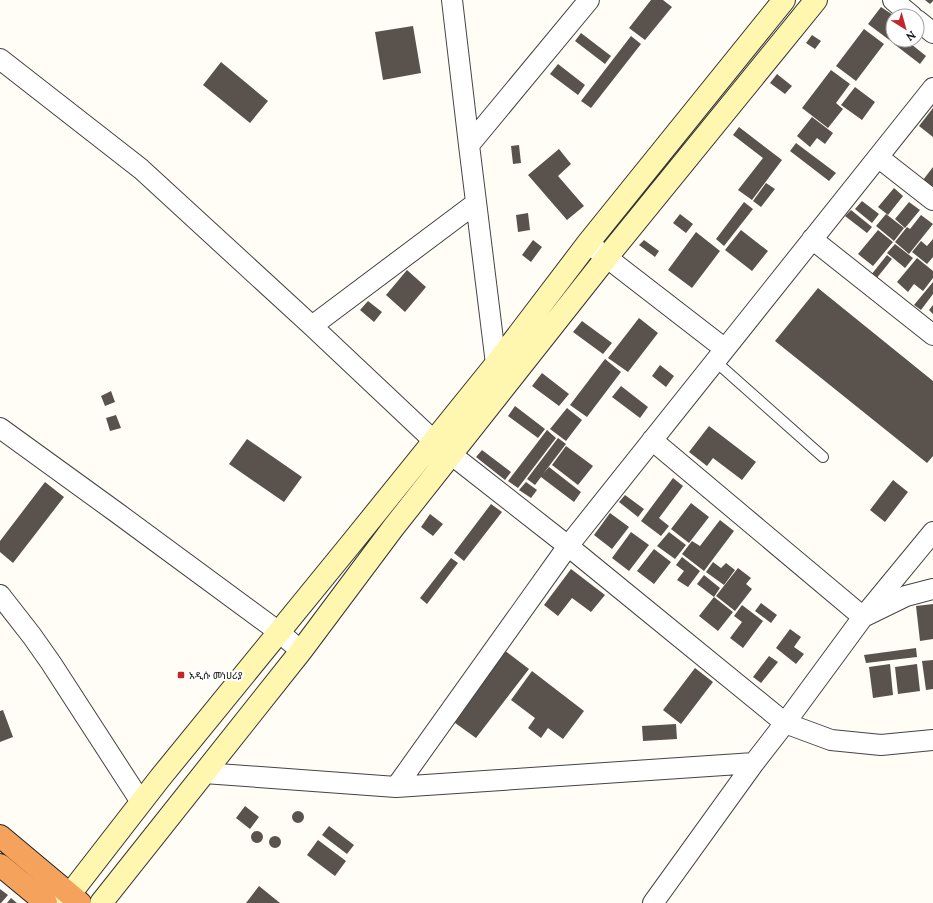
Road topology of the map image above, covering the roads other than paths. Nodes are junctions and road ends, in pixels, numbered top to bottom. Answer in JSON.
{"nodes":[{"id":1,"x":452,"y":0,"type":"edge"},
{"id":2,"x":589,"y":0,"type":"edge"},
{"id":3,"x":784,"y":0,"type":"edge"},
{"id":4,"x":816,"y":0,"type":"edge"},
{"id":5,"x":893,"y":0,"type":"edge"},
{"id":6,"x":902,"y":8,"type":"edge"},
{"id":7,"x":925,"y":26,"type":"edge"},
{"id":8,"x":933,"y":33,"type":"edge"},
{"id":9,"x":0,"y":59,"type":"edge"},
{"id":10,"x":933,"y":88,"type":"edge"},
{"id":11,"x":469,"y":145,"type":"junction"},
{"id":12,"x":878,"y":157,"type":"junction"},
{"id":13,"x":933,"y":200,"type":"edge"},
{"id":14,"x":476,"y":203,"type":"junction"},
{"id":15,"x":812,"y":239,"type":"junction"},
{"id":16,"x":588,"y":243,"type":"junction"},
{"id":17,"x":607,"y":257,"type":"junction"},
{"id":18,"x":312,"y":326,"type":"junction"},
{"id":19,"x":933,"y":335,"type":"edge"},
{"id":20,"x":720,"y":355,"type":"junction"},
{"id":21,"x":496,"y":364,"type":"junction"},
{"id":22,"x":0,"y":428,"type":"edge"},
{"id":23,"x":434,"y":440,"type":"junction"},
{"id":24,"x":652,"y":440,"type":"junction"},
{"id":25,"x":451,"y":455,"type":"junction"},
{"id":26,"x":823,"y":457,"type":"dead end"},
{"id":27,"x":933,"y":532,"type":"edge"},
{"id":28,"x":568,"y":546,"type":"junction"},
{"id":29,"x":933,"y":589,"type":"edge"},
{"id":30,"x":0,"y":595,"type":"edge"},
{"id":31,"x":863,"y":617,"type":"junction"},
{"id":32,"x":279,"y":632,"type":"junction"},
{"id":33,"x":301,"y":651,"type":"junction"},
{"id":34,"x":785,"y":723,"type":"junction"},
{"id":35,"x":933,"y":740,"type":"edge"},
{"id":36,"x":754,"y":763,"type":"junction"},
{"id":37,"x":204,"y":773,"type":"junction"},
{"id":38,"x":396,"y":787,"type":"junction"},
{"id":39,"x":141,"y":802,"type":"junction"},
{"id":40,"x":0,"y":836,"type":"edge"},
{"id":41,"x":0,"y":865,"type":"edge"},
{"id":42,"x":71,"y":900,"type":"edge"},
{"id":43,"x":46,"y":903,"type":"edge"},
{"id":44,"x":101,"y":903,"type":"edge"},
{"id":45,"x":652,"y":903,"type":"edge"}],
"edges":[{"from":1,"to":11,"type":"street"},
{"from":2,"to":11,"type":"street"},
{"from":3,"to":16,"type":"main road"},
{"from":4,"to":17,"type":"main road"},
{"from":5,"to":6,"type":"street"},
{"from":7,"to":8,"type":"street"},
{"from":9,"to":18,"type":"street"},
{"from":10,"to":12,"type":"street"},
{"from":11,"to":14,"type":"street"},
{"from":12,"to":13,"type":"street"},
{"from":12,"to":15,"type":"street"},
{"from":14,"to":18,"type":"street"},
{"from":14,"to":21,"type":"street"},
{"from":15,"to":19,"type":"street"},
{"from":15,"to":20,"type":"street"},
{"from":16,"to":17,"type":"street"},
{"from":16,"to":21,"type":"main road"},
{"from":17,"to":20,"type":"street"},
{"from":17,"to":25,"type":"main road"},
{"from":18,"to":23,"type":"street"},
{"from":20,"to":24,"type":"street"},
{"from":20,"to":26,"type":"lane"},
{"from":21,"to":23,"type":"main road"},
{"from":22,"to":32,"type":"street"},
{"from":23,"to":25,"type":"street"},
{"from":23,"to":32,"type":"main road"},
{"from":24,"to":28,"type":"street"},
{"from":24,"to":31,"type":"street"},
{"from":25,"to":28,"type":"street"},
{"from":25,"to":33,"type":"main road"},
{"from":27,"to":31,"type":"street"},
{"from":28,"to":34,"type":"street"},
{"from":28,"to":38,"type":"street"},
{"from":29,"to":31,"type":"street"},
{"from":30,"to":39,"type":"street"},
{"from":31,"to":34,"type":"street"},
{"from":32,"to":33,"type":"street"},
{"from":32,"to":39,"type":"main road"},
{"from":33,"to":37,"type":"main road"},
{"from":34,"to":35,"type":"street"},
{"from":34,"to":36,"type":"street"},
{"from":36,"to":38,"type":"street"},
{"from":36,"to":45,"type":"street"},
{"from":37,"to":38,"type":"street"},
{"from":37,"to":44,"type":"main road"},
{"from":39,"to":42,"type":"main road"},
{"from":40,"to":42,"type":"highway"},
{"from":41,"to":43,"type":"highway"}]}
